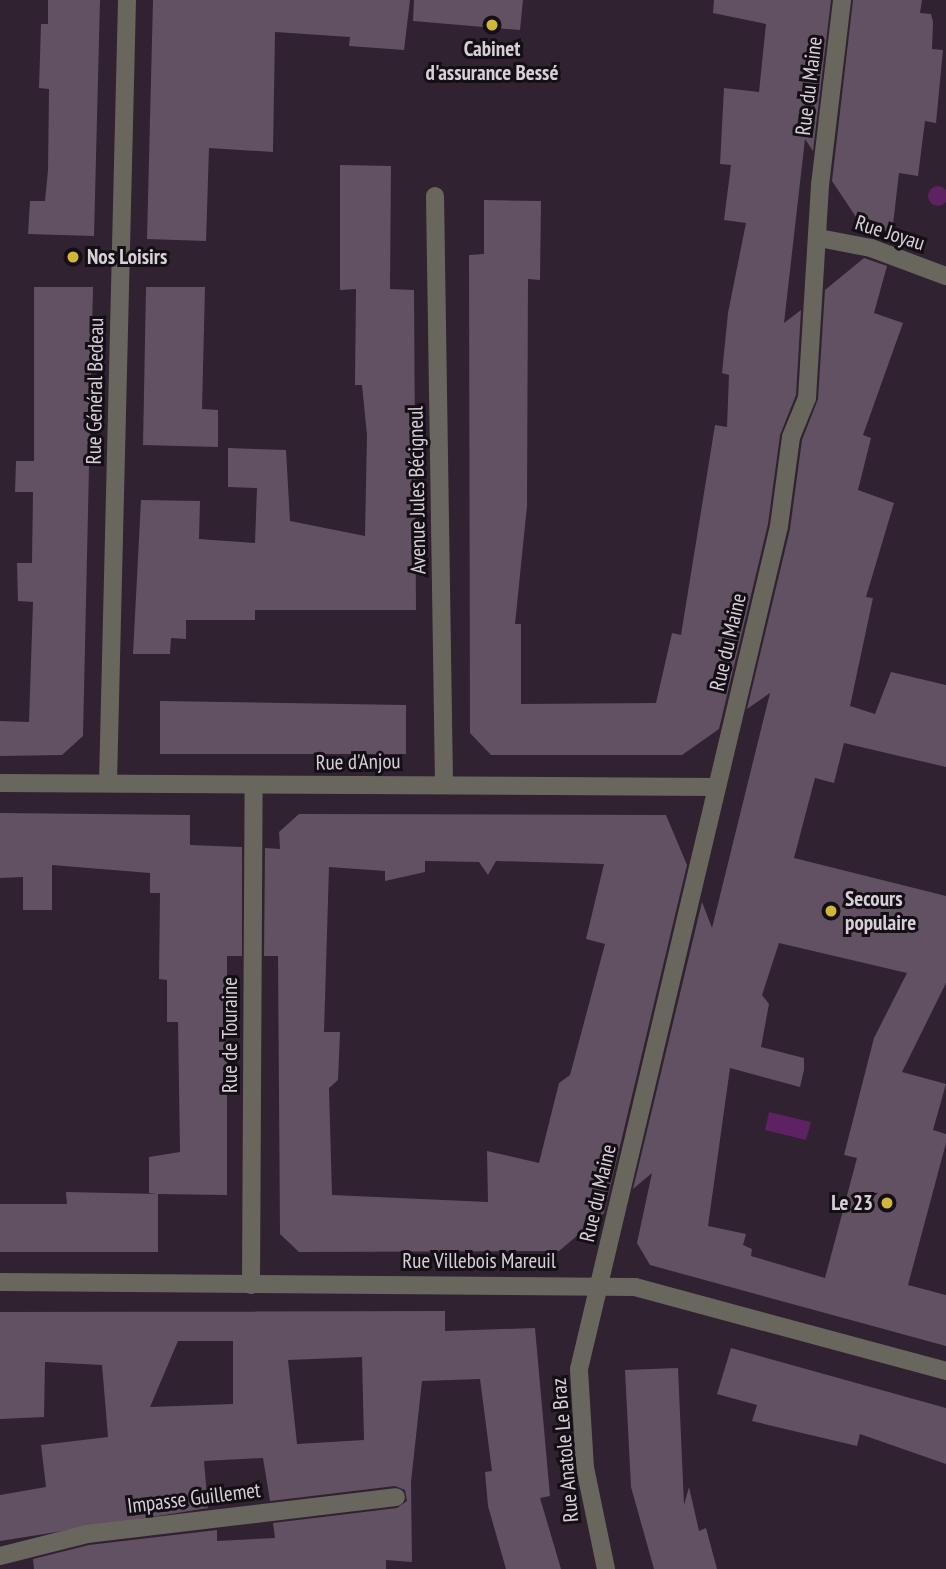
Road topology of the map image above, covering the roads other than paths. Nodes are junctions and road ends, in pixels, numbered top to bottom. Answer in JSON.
{"nodes":[{"id":1,"x":127,"y":0,"type":"edge"},
{"id":2,"x":842,"y":0,"type":"edge"},
{"id":3,"x":435,"y":196,"type":"dead end"},
{"id":4,"x":819,"y":238,"type":"junction"},
{"id":5,"x":946,"y":276,"type":"edge"},
{"id":6,"x":0,"y":783,"type":"edge"},
{"id":7,"x":108,"y":783,"type":"junction"},
{"id":8,"x":444,"y":783,"type":"junction"},
{"id":9,"x":254,"y":786,"type":"junction"},
{"id":10,"x":716,"y":787,"type":"junction"},
{"id":11,"x":0,"y":1282,"type":"edge"},
{"id":12,"x":251,"y":1285,"type":"junction"},
{"id":13,"x":598,"y":1285,"type":"junction"},
{"id":14,"x":946,"y":1371,"type":"edge"},
{"id":15,"x":396,"y":1497,"type":"dead end"},
{"id":16,"x":0,"y":1556,"type":"edge"},
{"id":17,"x":606,"y":1569,"type":"edge"}],
"edges":[{"from":1,"to":7,"type":"street","name":"Rue Général Bedeau"},
{"from":2,"to":4,"type":"street","name":"Rue du Maine"},
{"from":3,"to":8,"type":"street","name":"Avenue Jules Bécigneul"},
{"from":4,"to":5,"type":"street","name":"Rue Joyau"},
{"from":4,"to":10,"type":"street","name":"Rue du Maine"},
{"from":6,"to":7,"type":"street","name":"Rue d'Anjou"},
{"from":7,"to":9,"type":"street","name":"Rue d'Anjou"},
{"from":8,"to":9,"type":"street","name":"Rue d'Anjou"},
{"from":8,"to":10,"type":"street","name":"Rue d'Anjou"},
{"from":9,"to":12,"type":"street","name":"Rue de Touraine"},
{"from":10,"to":13,"type":"street","name":"Rue du Maine"},
{"from":11,"to":12,"type":"street","name":"Rue Villebois Mareuil"},
{"from":12,"to":13,"type":"street","name":"Rue Villebois Mareuil"},
{"from":13,"to":14,"type":"street","name":"Rue Villebois Mareuil"},
{"from":13,"to":17,"type":"street","name":"Rue Anatole Le Braz"},
{"from":15,"to":16,"type":"street","name":"Impasse Guillemet"}]}
